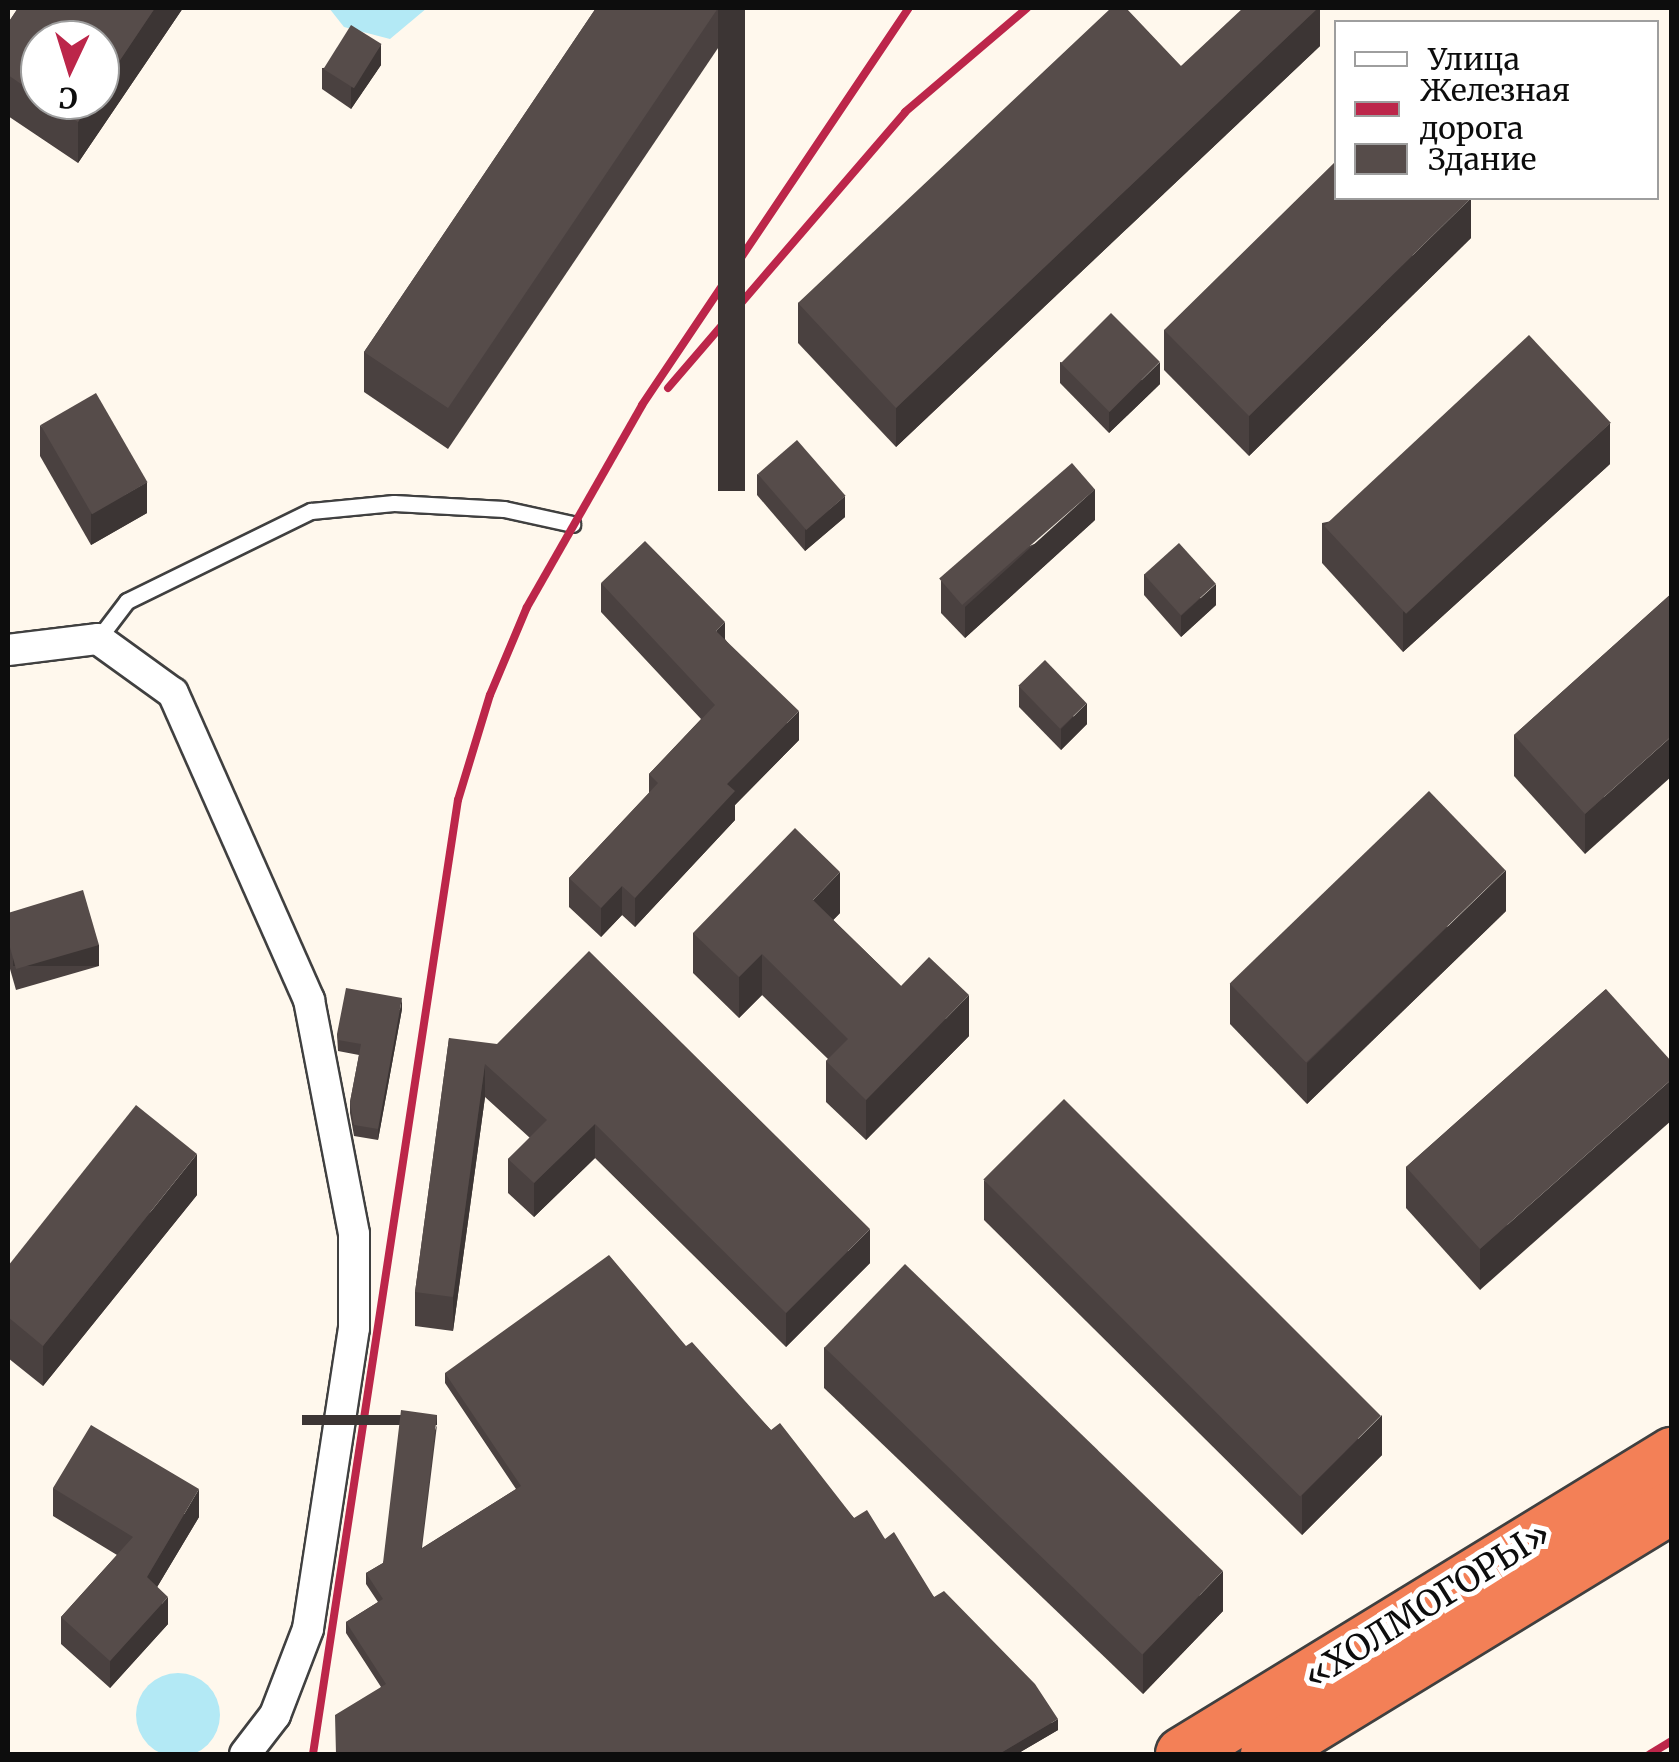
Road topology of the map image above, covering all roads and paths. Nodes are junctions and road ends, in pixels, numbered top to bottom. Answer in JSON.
{"nodes":[{"id":1,"x":572,"y":524,"type":"dead end"},
{"id":2,"x":98,"y":639,"type":"junction"},
{"id":3,"x":8,"y":650,"type":"edge"},
{"id":4,"x":1672,"y":1454,"type":"edge"},
{"id":5,"x":1672,"y":1507,"type":"edge"},
{"id":6,"x":245,"y":1754,"type":"edge"},
{"id":7,"x":1182,"y":1754,"type":"edge"},
{"id":8,"x":1267,"y":1754,"type":"edge"}],
"edges":[{"from":1,"to":2,"type":"lane"},
{"from":2,"to":3,"type":"street"},
{"from":2,"to":6,"type":"street"},
{"from":4,"to":7,"type":"highway","name":"«ХОЛМОГОРЫ»"},
{"from":5,"to":8,"type":"highway","name":"«ХОЛМОГОРЫ»"}]}
